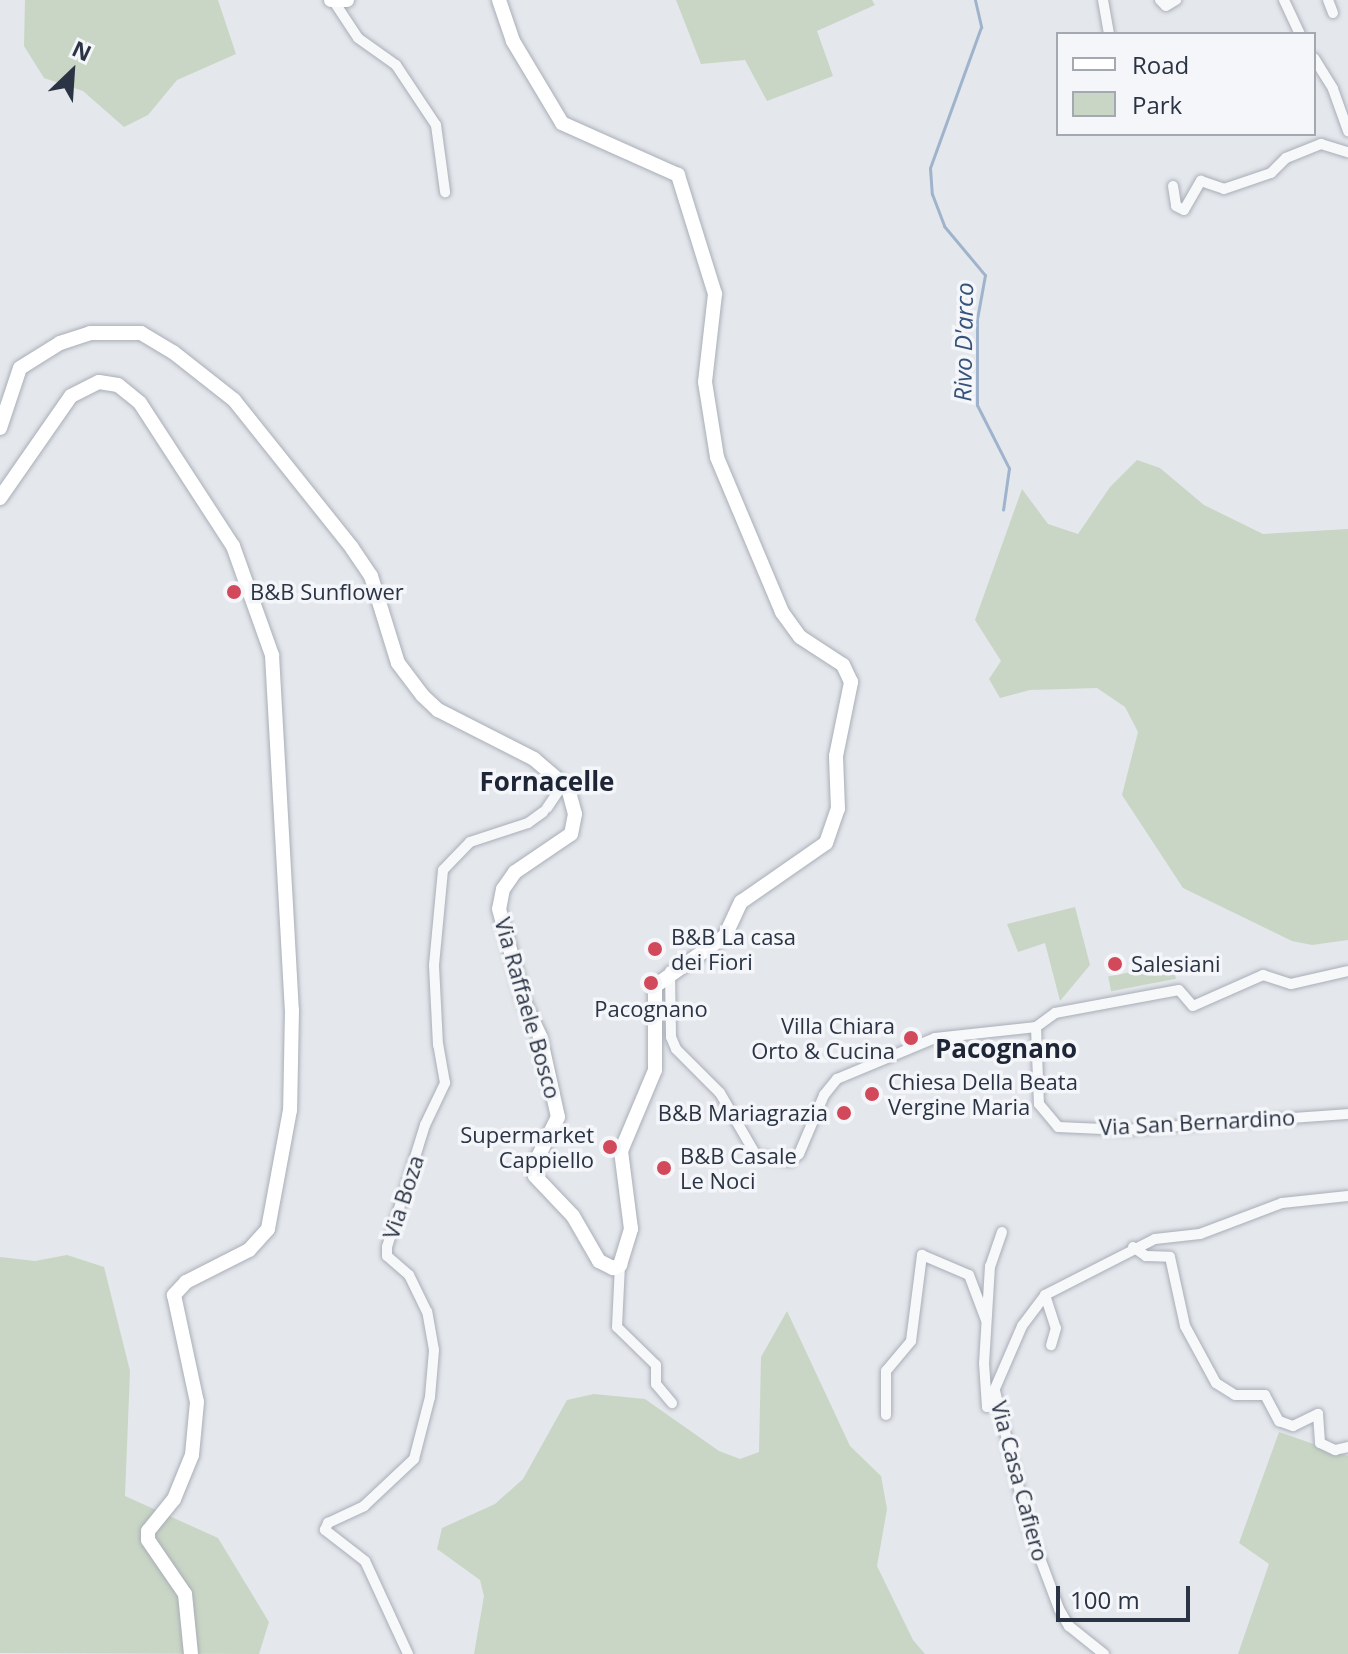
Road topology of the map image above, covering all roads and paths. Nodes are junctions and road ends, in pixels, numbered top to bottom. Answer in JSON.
{"nodes":[{"id":1,"x":333,"y":0,"type":"edge"},
{"id":2,"x":347,"y":0,"type":"edge"},
{"id":3,"x":499,"y":0,"type":"edge"},
{"id":4,"x":1103,"y":0,"type":"edge"},
{"id":5,"x":1160,"y":0,"type":"edge"},
{"id":6,"x":1176,"y":0,"type":"edge"},
{"id":7,"x":1284,"y":0,"type":"edge"},
{"id":8,"x":1328,"y":0,"type":"edge"},
{"id":9,"x":1333,"y":13,"type":"dead end"},
{"id":10,"x":1109,"y":32,"type":"edge"},
{"id":11,"x":1299,"y":32,"type":"edge"},
{"id":12,"x":1316,"y":61,"type":"edge"},
{"id":13,"x":1348,"y":131,"type":"edge"},
{"id":14,"x":1348,"y":152,"type":"edge"},
{"id":15,"x":1173,"y":186,"type":"dead end"},
{"id":16,"x":445,"y":192,"type":"dead end"},
{"id":17,"x":0,"y":428,"type":"edge"},
{"id":18,"x":0,"y":498,"type":"edge"},
{"id":19,"x":564,"y":783,"type":"junction"},
{"id":20,"x":670,"y":971,"type":"junction"},
{"id":21,"x":1348,"y":971,"type":"edge"},
{"id":22,"x":1036,"y":1027,"type":"junction"},
{"id":23,"x":1348,"y":1114,"type":"edge"},
{"id":24,"x":1348,"y":1196,"type":"edge"},
{"id":25,"x":1002,"y":1232,"type":"dead end"},
{"id":26,"x":1133,"y":1247,"type":"junction"},
{"id":27,"x":620,"y":1265,"type":"junction"},
{"id":28,"x":1045,"y":1295,"type":"junction"},
{"id":29,"x":986,"y":1320,"type":"junction"},
{"id":30,"x":1051,"y":1345,"type":"dead end"},
{"id":31,"x":995,"y":1390,"type":"junction"},
{"id":32,"x":672,"y":1403,"type":"dead end"},
{"id":33,"x":886,"y":1415,"type":"dead end"},
{"id":34,"x":1348,"y":1447,"type":"edge"},
{"id":35,"x":191,"y":1654,"type":"edge"},
{"id":36,"x":408,"y":1654,"type":"edge"},
{"id":37,"x":1104,"y":1654,"type":"edge"}],
"edges":[{"from":1,"to":2,"type":"street"},
{"from":1,"to":16,"type":"street"},
{"from":3,"to":20,"type":"street"},
{"from":4,"to":10,"type":"street"},
{"from":5,"to":6,"type":"street"},
{"from":7,"to":11,"type":"street"},
{"from":8,"to":9,"type":"street"},
{"from":12,"to":13,"type":"street"},
{"from":14,"to":15,"type":"street"},
{"from":17,"to":19,"type":"street"},
{"from":18,"to":35,"type":"street"},
{"from":19,"to":27,"type":"street","name":"Via Raffaele Bosco"},
{"from":19,"to":36,"type":"street","name":"Via Boza"},
{"from":20,"to":22,"type":"street"},
{"from":20,"to":27,"type":"street"},
{"from":21,"to":22,"type":"street"},
{"from":22,"to":23,"type":"street","name":"Via San Bernardino"},
{"from":24,"to":26,"type":"street"},
{"from":25,"to":29,"type":"street","name":"Via Casa Cafiero"},
{"from":26,"to":28,"type":"street"},
{"from":26,"to":34,"type":"street"},
{"from":27,"to":32,"type":"street"},
{"from":28,"to":30,"type":"street"},
{"from":28,"to":31,"type":"street"},
{"from":29,"to":31,"type":"street","name":"Via Casa Cafiero"},
{"from":29,"to":33,"type":"street"},
{"from":31,"to":37,"type":"street","name":"Via Casa Cafiero"}]}
